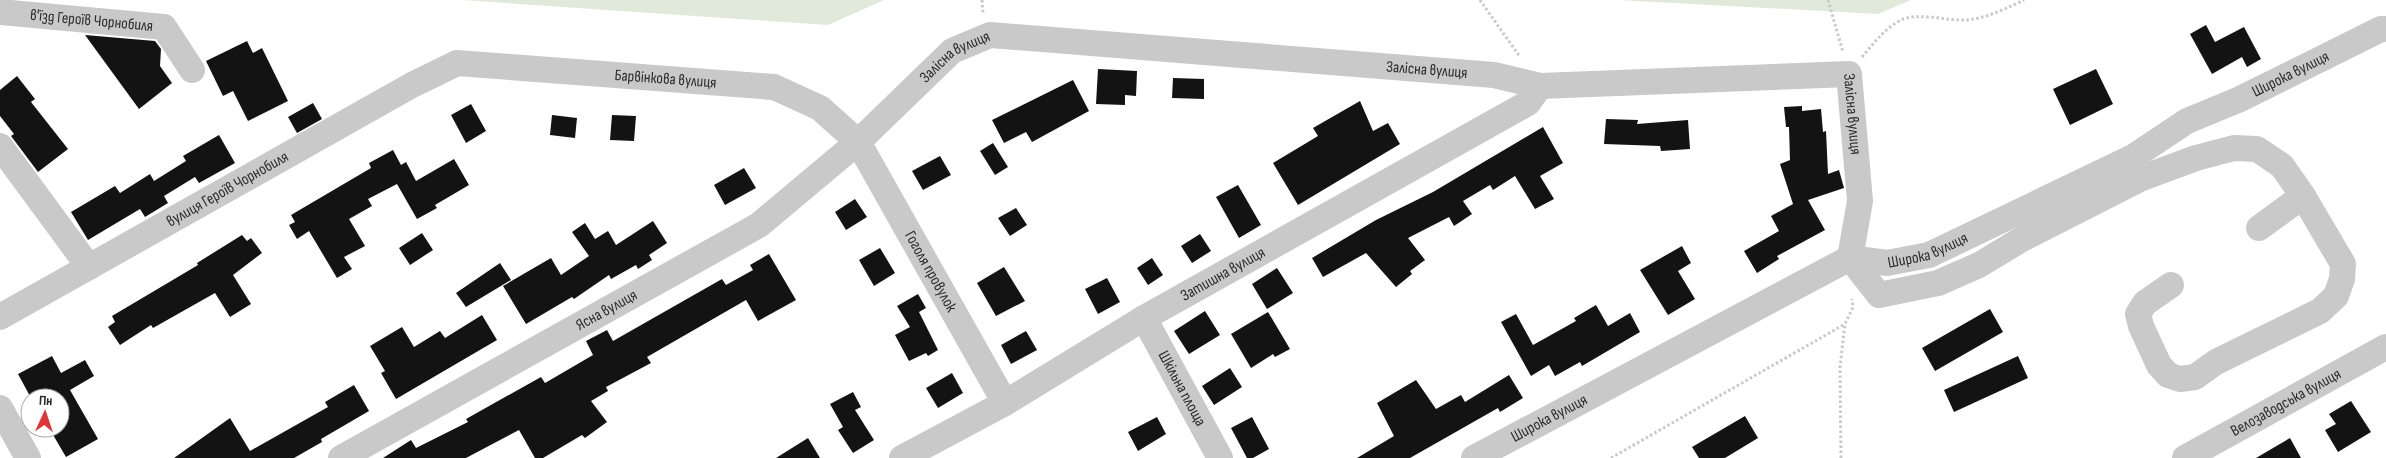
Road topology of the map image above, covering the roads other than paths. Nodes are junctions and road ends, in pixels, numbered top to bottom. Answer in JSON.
{"nodes":[{"id":1,"x":0,"y":12,"type":"edge"},
{"id":2,"x":2383,"y":29,"type":"edge"},
{"id":3,"x":457,"y":63,"type":"joint"},
{"id":4,"x":192,"y":70,"type":"dead end"},
{"id":5,"x":1540,"y":86,"type":"junction"},
{"id":6,"x":858,"y":142,"type":"junction"},
{"id":7,"x":0,"y":146,"type":"edge"},
{"id":8,"x":2303,"y":196,"type":"junction"},
{"id":9,"x":2259,"y":228,"type":"dead end"},
{"id":10,"x":1850,"y":258,"type":"junction"},
{"id":11,"x":89,"y":267,"type":"junction"},
{"id":12,"x":2171,"y":285,"type":"dead end"},
{"id":13,"x":0,"y":317,"type":"edge"},
{"id":14,"x":1144,"y":318,"type":"junction"},
{"id":15,"x":2386,"y":347,"type":"edge"},
{"id":16,"x":1005,"y":403,"type":"junction"},
{"id":17,"x":0,"y":408,"type":"edge"},
{"id":18,"x":28,"y":458,"type":"edge"},
{"id":19,"x":341,"y":458,"type":"edge"},
{"id":20,"x":902,"y":458,"type":"edge"},
{"id":21,"x":1220,"y":458,"type":"edge"},
{"id":22,"x":1474,"y":458,"type":"edge"},
{"id":23,"x":2185,"y":458,"type":"edge"}],
"edges":[{"from":1,"to":4,"type":"street","name":"в'їзд Героїв Чорнобиля"},
{"from":2,"to":10,"type":"street","name":"Широка вулиця"},
{"from":3,"to":6,"type":"street","name":"Барвінкова вулиця"},
{"from":3,"to":11,"type":"street","name":"вулиця Героїв Чорнобиля"},
{"from":5,"to":6,"type":"street","name":"Залісна вулиця"},
{"from":5,"to":10,"type":"street","name":"Залісна вулиця"},
{"from":5,"to":14,"type":"street","name":"Затишна вулиця"},
{"from":6,"to":16,"type":"street","name":"Гоголя провулок"},
{"from":6,"to":19,"type":"street","name":"Ясна вулиця"},
{"from":7,"to":11,"type":"street"},
{"from":8,"to":9,"type":"street"},
{"from":8,"to":10,"type":"street"},
{"from":8,"to":12,"type":"street"},
{"from":10,"to":22,"type":"street","name":"Широка вулиця"},
{"from":11,"to":13,"type":"street","name":"вулиця Героїв Чорнобиля"},
{"from":14,"to":16,"type":"street","name":"Затишна вулиця"},
{"from":14,"to":21,"type":"street","name":"Шкільна площа"},
{"from":15,"to":23,"type":"street","name":"Велозаводська вулиця"},
{"from":16,"to":20,"type":"street","name":"Затишна вулиця"},
{"from":17,"to":18,"type":"street"}]}
